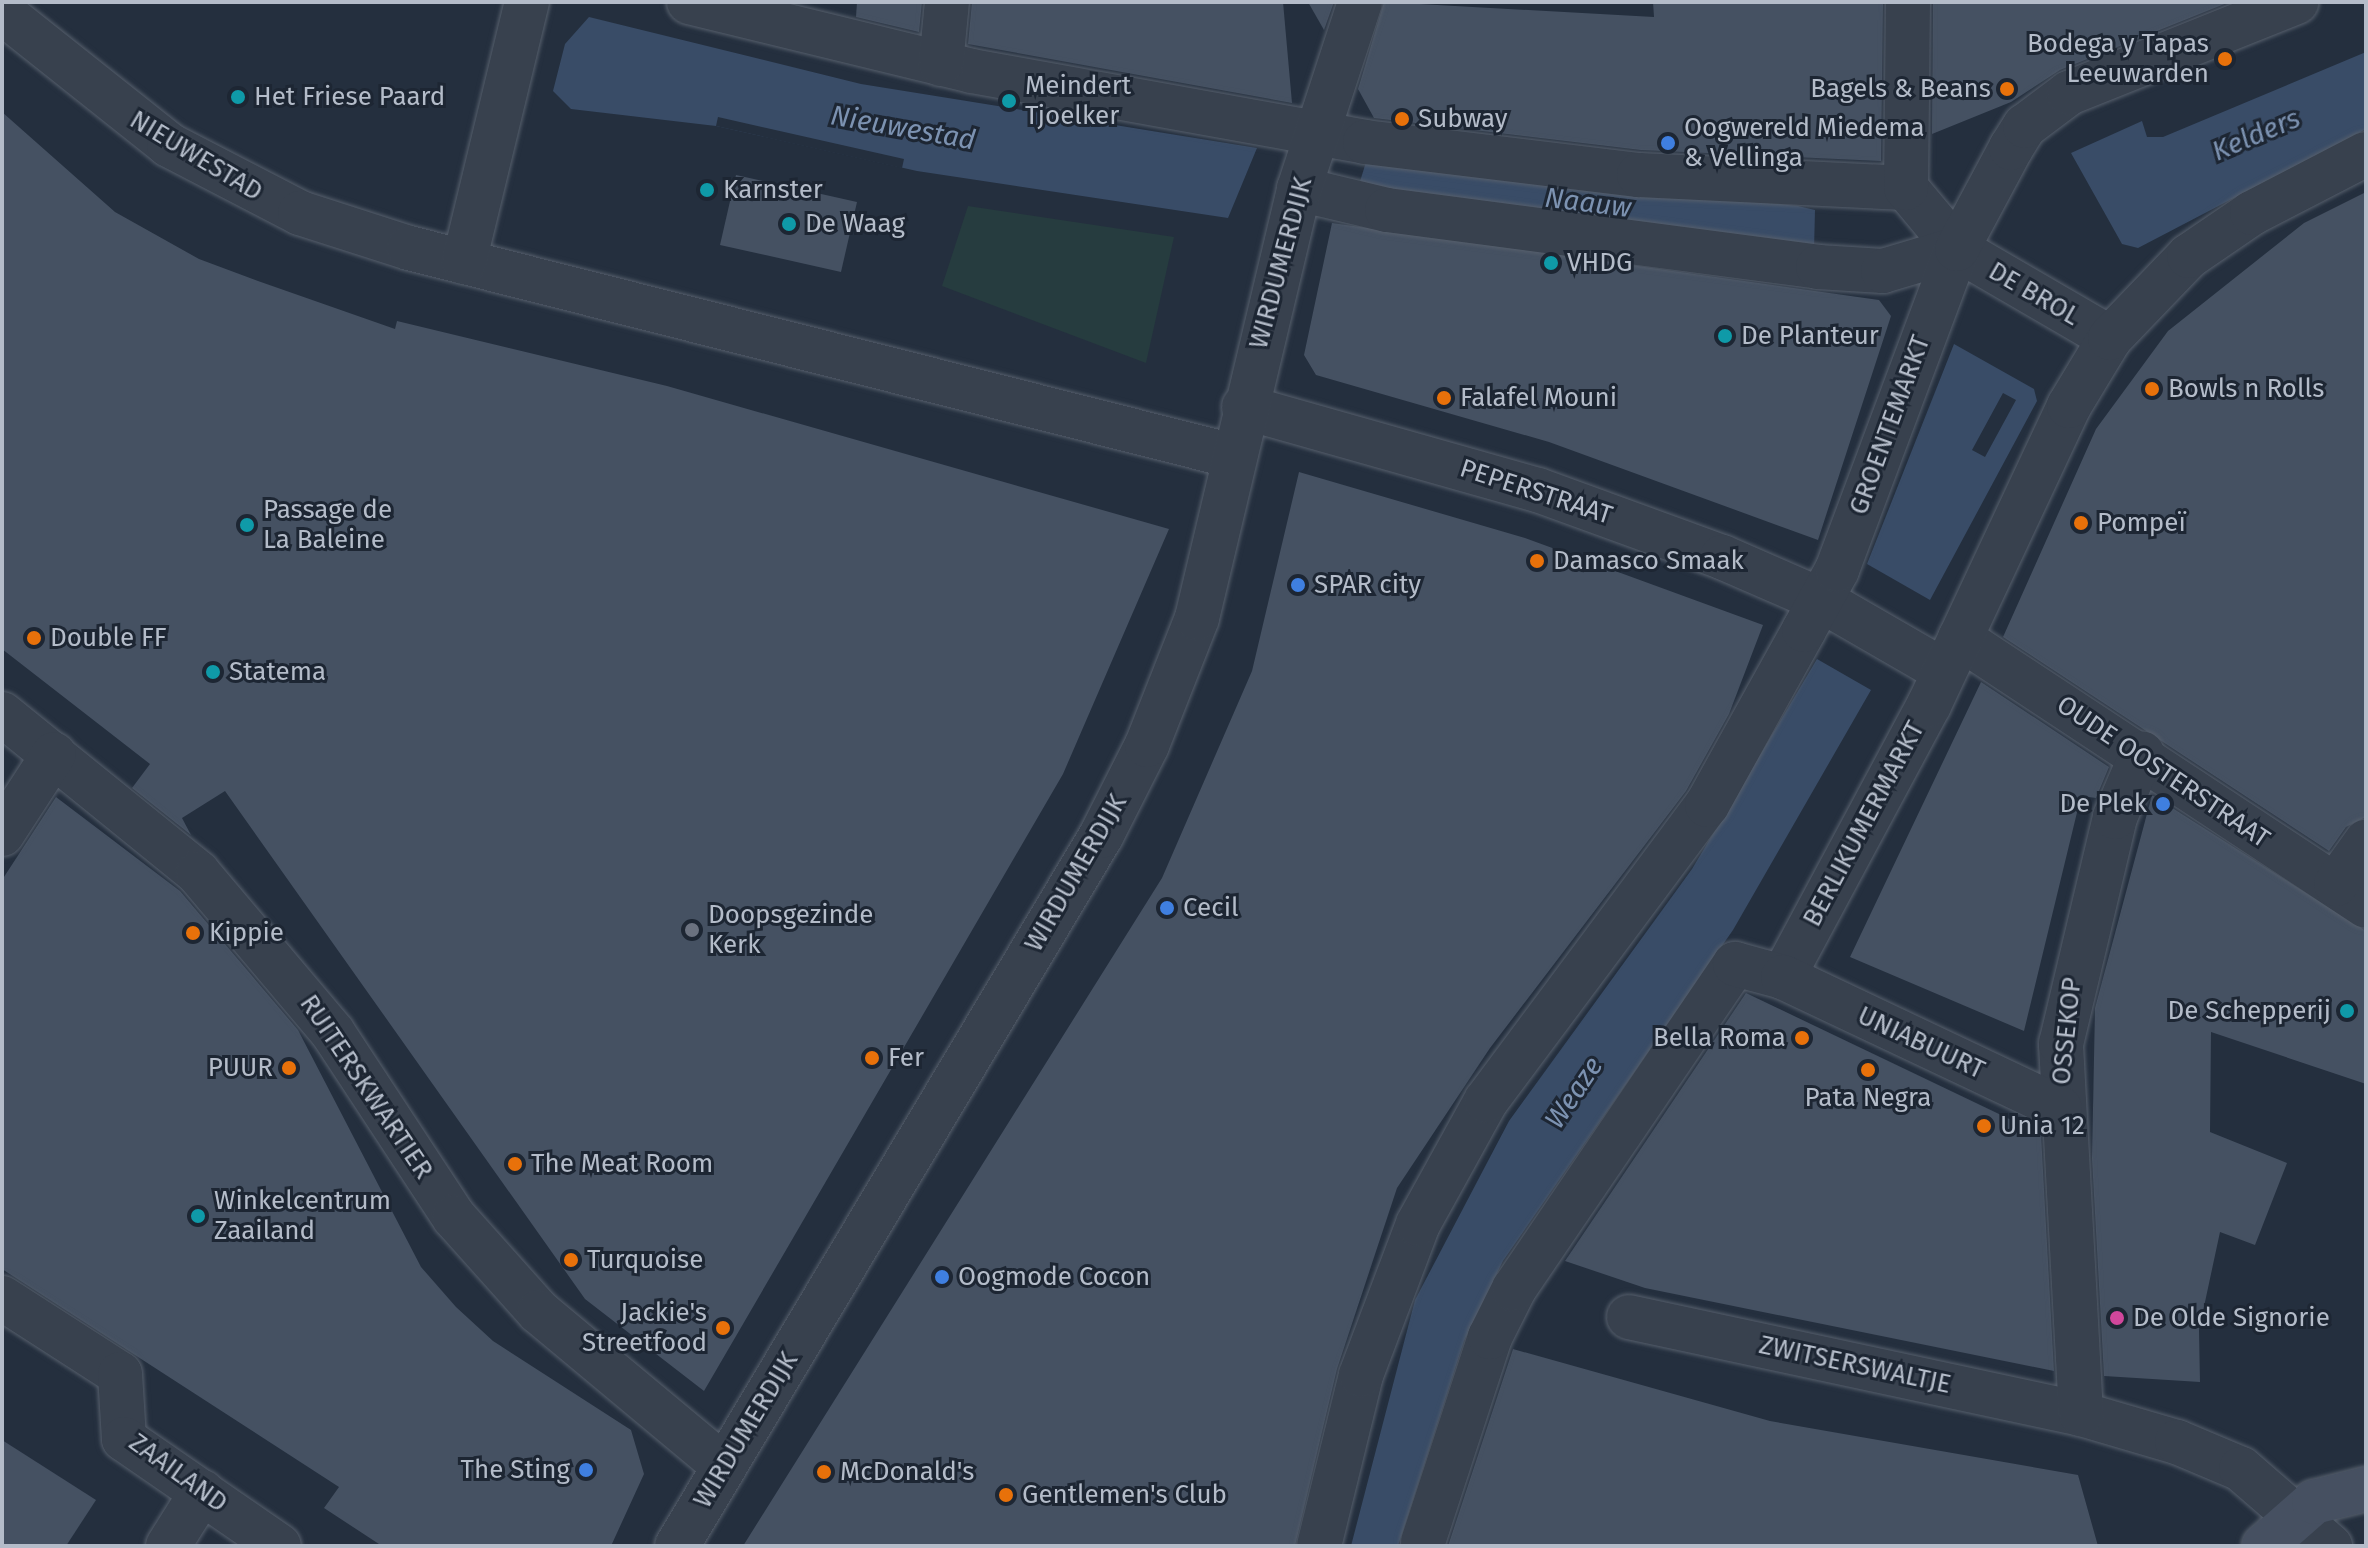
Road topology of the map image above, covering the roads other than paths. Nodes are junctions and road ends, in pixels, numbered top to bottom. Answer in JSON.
{"nodes":[{"id":1,"x":527,"y":2,"type":"edge"},
{"id":2,"x":689,"y":2,"type":"edge"},
{"id":3,"x":1360,"y":2,"type":"edge"},
{"id":4,"x":1908,"y":2,"type":"edge"},
{"id":5,"x":2297,"y":2,"type":"edge"},
{"id":6,"x":2,"y":12,"type":"edge"},
{"id":7,"x":944,"y":35,"type":"edge"},
{"id":8,"x":1318,"y":134,"type":"junction"},
{"id":9,"x":2366,"y":154,"type":"edge"},
{"id":10,"x":1906,"y":188,"type":"junction"},
{"id":11,"x":1299,"y":189,"type":"junction"},
{"id":12,"x":1957,"y":249,"type":"junction"},
{"id":13,"x":466,"y":252,"type":"junction"},
{"id":14,"x":2110,"y":338,"type":"junction"},
{"id":15,"x":1244,"y":407,"type":"junction"},
{"id":16,"x":1233,"y":456,"type":"junction"},
{"id":17,"x":1821,"y":600,"type":"junction"},
{"id":18,"x":1952,"y":655,"type":"junction"},
{"id":19,"x":2,"y":714,"type":"edge"},
{"id":20,"x":54,"y":754,"type":"junction"},
{"id":21,"x":2142,"y":754,"type":"junction"},
{"id":22,"x":2,"y":834,"type":"edge"},
{"id":23,"x":2364,"y":845,"type":"edge"},
{"id":24,"x":2351,"y":895,"type":"edge"},
{"id":25,"x":1783,"y":977,"type":"junction"},
{"id":26,"x":2060,"y":1108,"type":"junction"},
{"id":27,"x":2,"y":1298,"type":"edge"},
{"id":28,"x":1629,"y":1317,"type":"dead end"},
{"id":29,"x":2081,"y":1414,"type":"junction"},
{"id":30,"x":724,"y":1466,"type":"junction"},
{"id":31,"x":2366,"y":1489,"type":"edge"},
{"id":32,"x":202,"y":1492,"type":"junction"},
{"id":33,"x":2294,"y":1514,"type":"junction"},
{"id":34,"x":1423,"y":1542,"type":"dead end"},
{"id":35,"x":168,"y":1546,"type":"edge"},
{"id":36,"x":279,"y":1546,"type":"edge"},
{"id":37,"x":677,"y":1546,"type":"edge"},
{"id":38,"x":1319,"y":1546,"type":"edge"},
{"id":39,"x":2264,"y":1546,"type":"edge"},
{"id":40,"x":2330,"y":1546,"type":"edge"}],
"edges":[{"from":1,"to":13,"type":"street"},
{"from":2,"to":7,"type":"street"},
{"from":3,"to":8,"type":"street","name":"WIRDUMERDIJK"},
{"from":4,"to":10,"type":"street"},
{"from":5,"to":12,"type":"street"},
{"from":6,"to":13,"type":"street","name":"NIEUWESTAD"},
{"from":7,"to":8,"type":"street"},
{"from":8,"to":10,"type":"street"},
{"from":8,"to":11,"type":"street","name":"WIRDUMERDIJK"},
{"from":9,"to":14,"type":"street"},
{"from":10,"to":12,"type":"street","name":"DE BROL"},
{"from":11,"to":12,"type":"street"},
{"from":11,"to":15,"type":"street","name":"WIRDUMERDIJK"},
{"from":12,"to":14,"type":"street","name":"DE BROL"},
{"from":12,"to":17,"type":"street","name":"GROENTEMARKT"},
{"from":13,"to":16,"type":"street","name":"NIEUWESTAD"},
{"from":14,"to":18,"type":"street"},
{"from":15,"to":16,"type":"street","name":"WIRDUMERDIJK"},
{"from":15,"to":17,"type":"street","name":"PEPERSTRAAT"},
{"from":16,"to":30,"type":"street","name":"WIRDUMERDIJK"},
{"from":17,"to":18,"type":"street","name":"PEPERSTRAAT"},
{"from":17,"to":38,"type":"street"},
{"from":18,"to":21,"type":"street","name":"OUDE OOSTERSTRAAT"},
{"from":18,"to":25,"type":"street","name":"BERLIKUMERMARKT"},
{"from":19,"to":20,"type":"street","name":"RUITERSKWARTIER"},
{"from":20,"to":22,"type":"street"},
{"from":20,"to":30,"type":"street","name":"RUITERSKWARTIER"},
{"from":21,"to":24,"type":"street","name":"OUDE OOSTERSTRAAT"},
{"from":21,"to":26,"type":"street","name":"OSSEKOP"},
{"from":23,"to":24,"type":"street"},
{"from":25,"to":26,"type":"street","name":"UNIABUURT"},
{"from":25,"to":34,"type":"street"},
{"from":26,"to":29,"type":"street","name":"OSSEKOP"},
{"from":27,"to":32,"type":"street","name":"ZAAILAND"},
{"from":28,"to":29,"type":"street","name":"ZWITSERSWALTJE"},
{"from":29,"to":33,"type":"street","name":"ZWITSERSWALTJE"},
{"from":30,"to":37,"type":"street","name":"WIRDUMERDIJK"},
{"from":31,"to":33,"type":"main road"},
{"from":32,"to":35,"type":"street"},
{"from":32,"to":36,"type":"street","name":"ZAAILAND"},
{"from":33,"to":39,"type":"main road"},
{"from":33,"to":40,"type":"street","name":"ZWITSERSWALTJE"}]}
